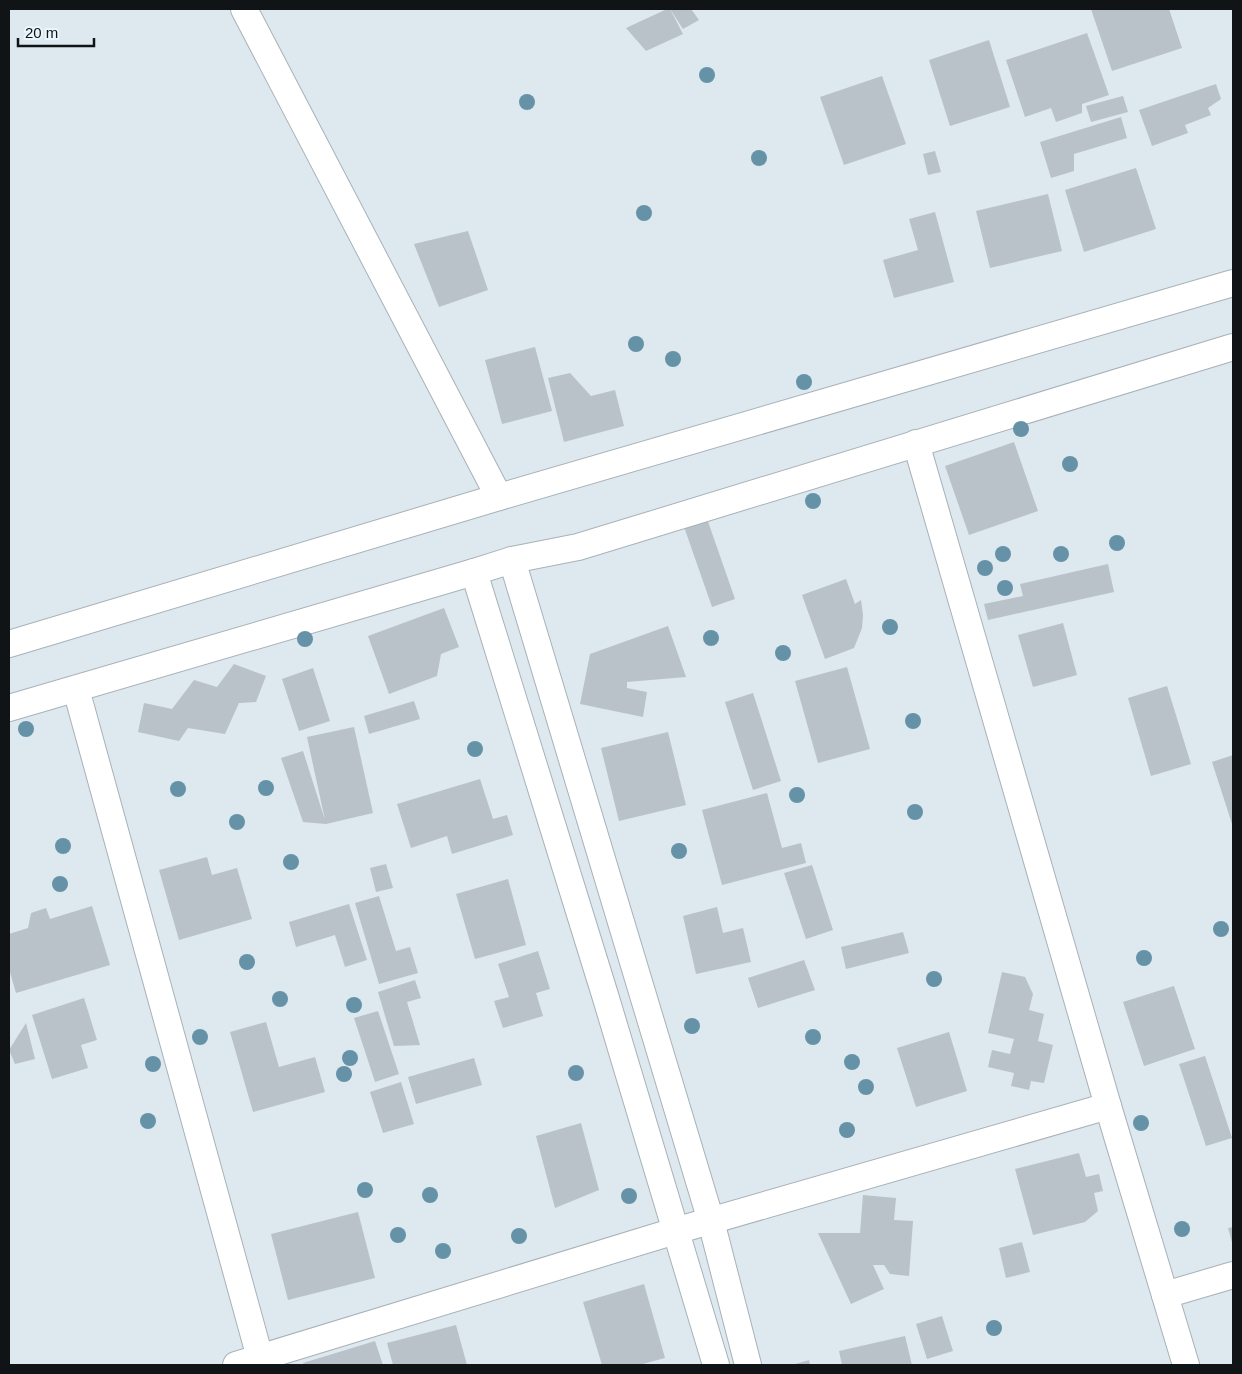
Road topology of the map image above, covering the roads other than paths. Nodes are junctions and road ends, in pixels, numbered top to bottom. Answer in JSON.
{"nodes":[{"id":1,"x":244,"y":9,"type":"edge"},
{"id":2,"x":1233,"y":283,"type":"edge"},
{"id":3,"x":1233,"y":347,"type":"edge"},
{"id":4,"x":916,"y":443,"type":"junction"},
{"id":5,"x":499,"y":497,"type":"junction"},
{"id":6,"x":512,"y":560,"type":"junction"},
{"id":7,"x":474,"y":572,"type":"junction"},
{"id":8,"x":9,"y":644,"type":"edge"},
{"id":9,"x":76,"y":689,"type":"junction"},
{"id":10,"x":9,"y":708,"type":"edge"},
{"id":11,"x":1108,"y":1106,"type":"junction"},
{"id":12,"x":711,"y":1221,"type":"junction"},
{"id":13,"x":675,"y":1231,"type":"junction"},
{"id":14,"x":1233,"y":1275,"type":"edge"},
{"id":15,"x":1165,"y":1295,"type":"junction"},
{"id":16,"x":253,"y":1363,"type":"edge"},
{"id":17,"x":716,"y":1365,"type":"edge"},
{"id":18,"x":748,"y":1365,"type":"edge"},
{"id":19,"x":1186,"y":1365,"type":"edge"}],
"edges":[{"from":1,"to":5,"type":"street"},
{"from":2,"to":5,"type":"street"},
{"from":3,"to":4,"type":"street"},
{"from":4,"to":6,"type":"street"},
{"from":4,"to":11,"type":"street"},
{"from":5,"to":8,"type":"street"},
{"from":6,"to":7,"type":"street"},
{"from":6,"to":12,"type":"street"},
{"from":7,"to":9,"type":"street"},
{"from":7,"to":13,"type":"street"},
{"from":9,"to":10,"type":"street"},
{"from":9,"to":16,"type":"street"},
{"from":11,"to":12,"type":"street"},
{"from":11,"to":15,"type":"street"},
{"from":12,"to":13,"type":"street"},
{"from":12,"to":18,"type":"street"},
{"from":13,"to":16,"type":"street"},
{"from":13,"to":17,"type":"street"},
{"from":14,"to":15,"type":"street"},
{"from":15,"to":19,"type":"street"}]}
